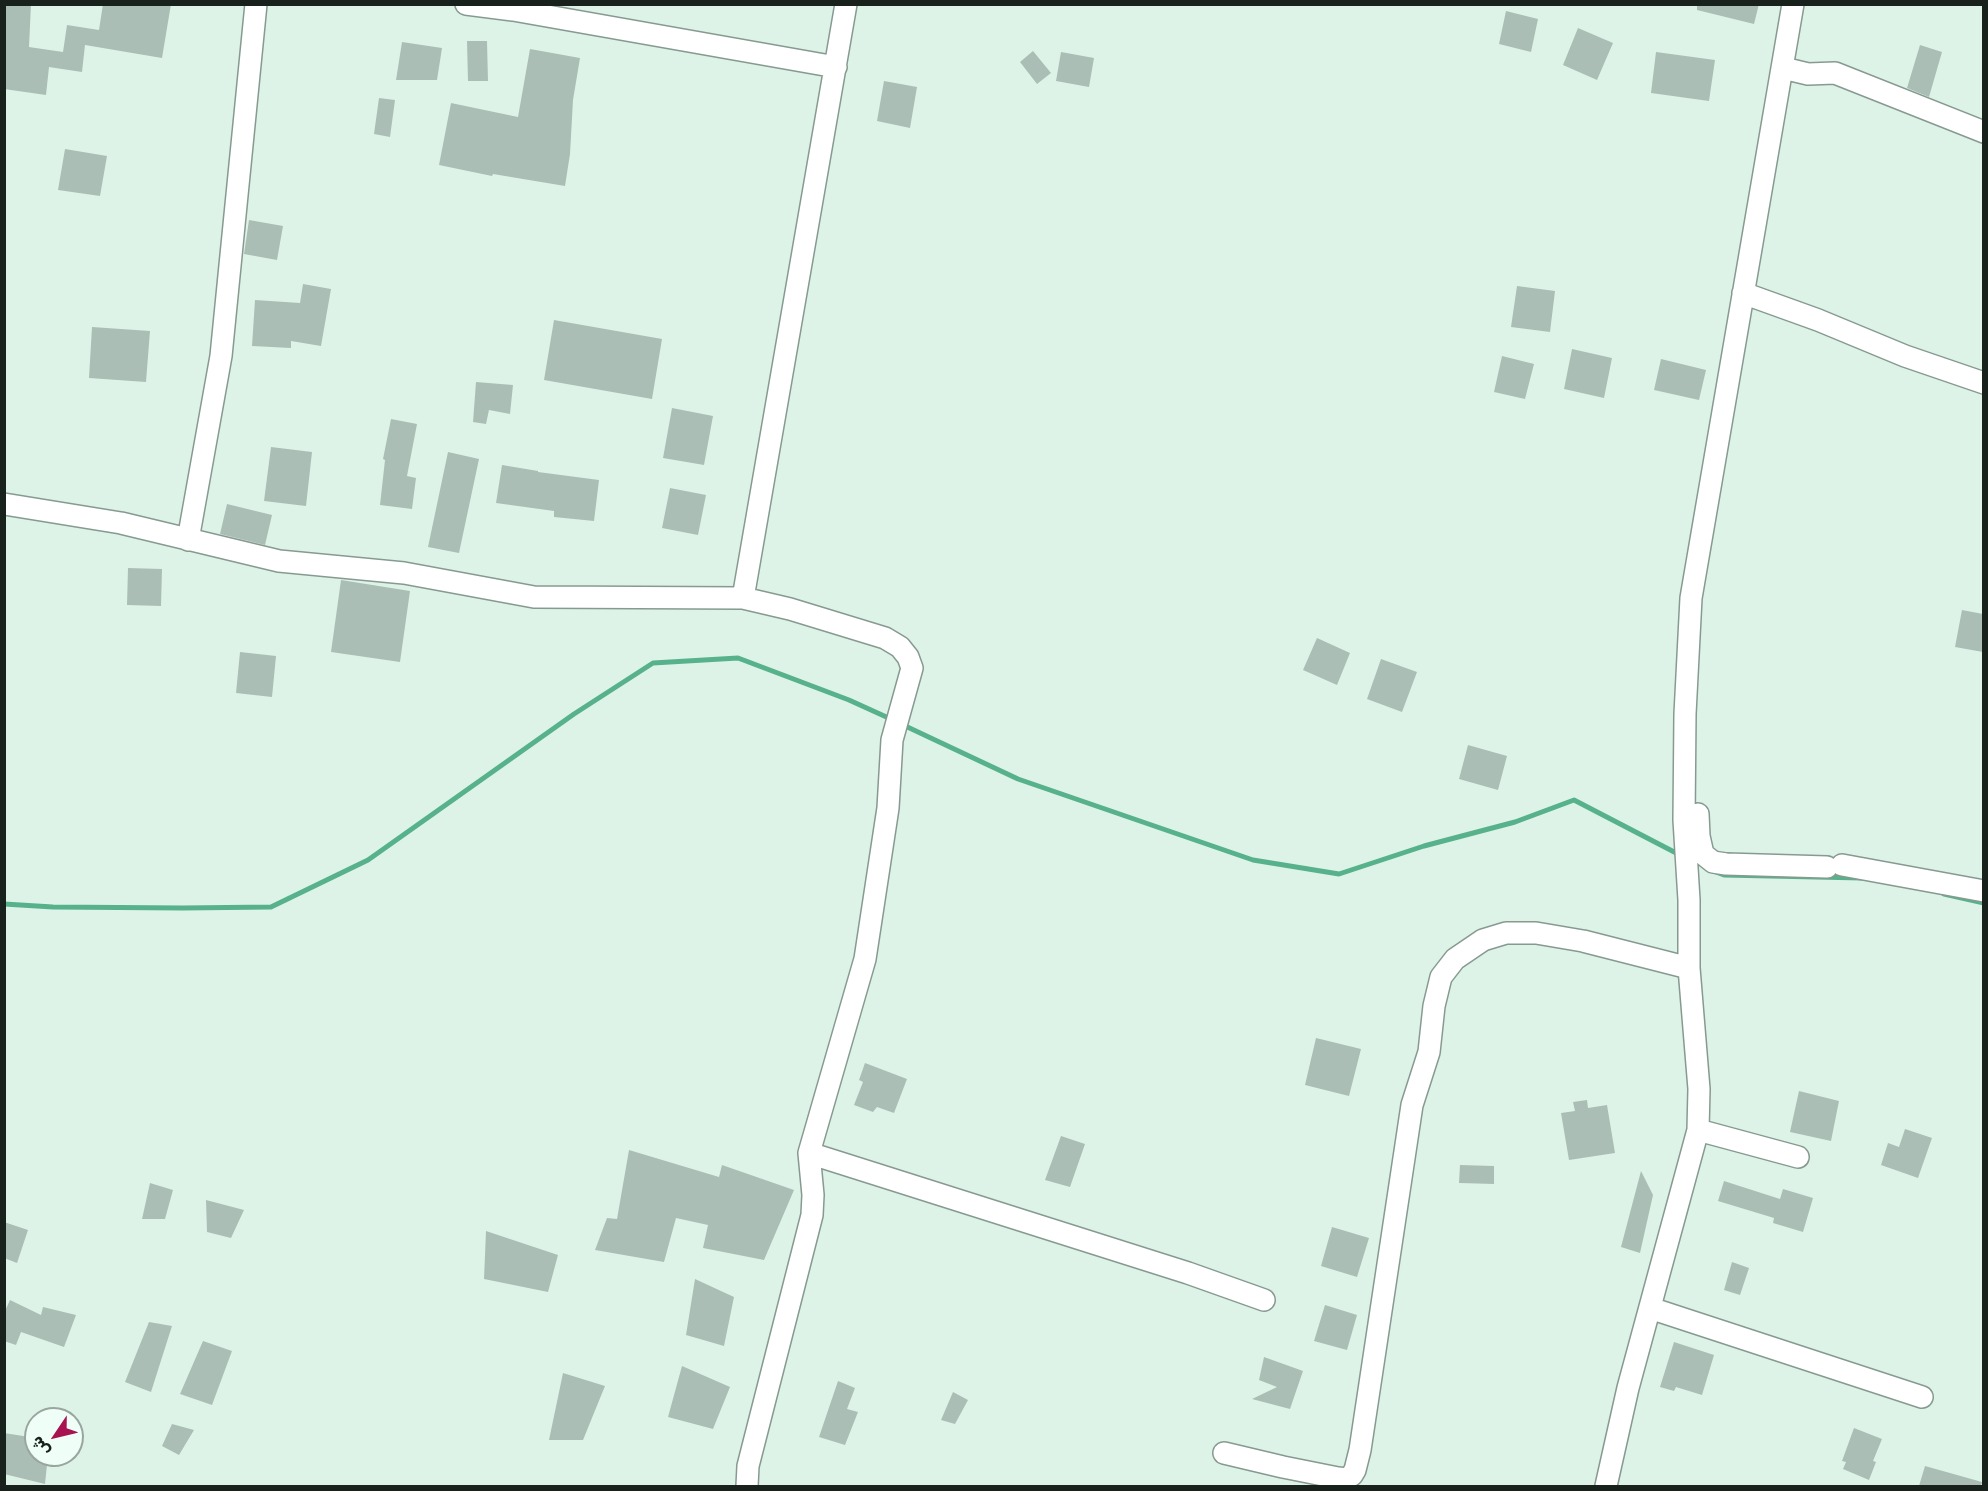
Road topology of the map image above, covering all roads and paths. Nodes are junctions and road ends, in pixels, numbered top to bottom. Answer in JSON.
{"nodes":[{"id":1,"x":256,"y":4,"type":"edge"},
{"id":2,"x":466,"y":4,"type":"edge"},
{"id":3,"x":846,"y":4,"type":"edge"},
{"id":4,"x":1793,"y":4,"type":"edge"},
{"id":5,"x":836,"y":67,"type":"junction"},
{"id":6,"x":1783,"y":68,"type":"junction"},
{"id":7,"x":1983,"y":132,"type":"edge"},
{"id":8,"x":1743,"y":293,"type":"junction"},
{"id":9,"x":1983,"y":382,"type":"edge"},
{"id":10,"x":4,"y":504,"type":"edge"},
{"id":11,"x":188,"y":540,"type":"junction"},
{"id":12,"x":742,"y":598,"type":"junction"},
{"id":13,"x":1691,"y":598,"type":"junction"},
{"id":14,"x":1983,"y":891,"type":"edge"},
{"id":15,"x":1689,"y":968,"type":"junction"},
{"id":16,"x":1698,"y":1130,"type":"junction"},
{"id":17,"x":809,"y":1153,"type":"junction"},
{"id":18,"x":1798,"y":1157,"type":"dead end"},
{"id":19,"x":1264,"y":1300,"type":"dead end"},
{"id":20,"x":1650,"y":1308,"type":"junction"},
{"id":21,"x":1922,"y":1397,"type":"dead end"},
{"id":22,"x":1224,"y":1453,"type":"dead end"},
{"id":23,"x":747,"y":1486,"type":"edge"},
{"id":24,"x":1606,"y":1486,"type":"edge"}],
"edges":[{"from":1,"to":11,"type":"street"},
{"from":2,"to":5,"type":"street"},
{"from":3,"to":5,"type":"street"},
{"from":4,"to":6,"type":"street"},
{"from":5,"to":12,"type":"street"},
{"from":6,"to":7,"type":"street"},
{"from":6,"to":8,"type":"street"},
{"from":8,"to":9,"type":"street"},
{"from":8,"to":13,"type":"street"},
{"from":10,"to":11,"type":"street"},
{"from":11,"to":12,"type":"street"},
{"from":12,"to":17,"type":"street"},
{"from":13,"to":14,"type":"street"},
{"from":13,"to":15,"type":"street"},
{"from":15,"to":16,"type":"street"},
{"from":15,"to":22,"type":"street"},
{"from":16,"to":18,"type":"street"},
{"from":16,"to":20,"type":"street"},
{"from":17,"to":19,"type":"street"},
{"from":17,"to":23,"type":"street"},
{"from":20,"to":21,"type":"street"},
{"from":20,"to":24,"type":"street"}]}
